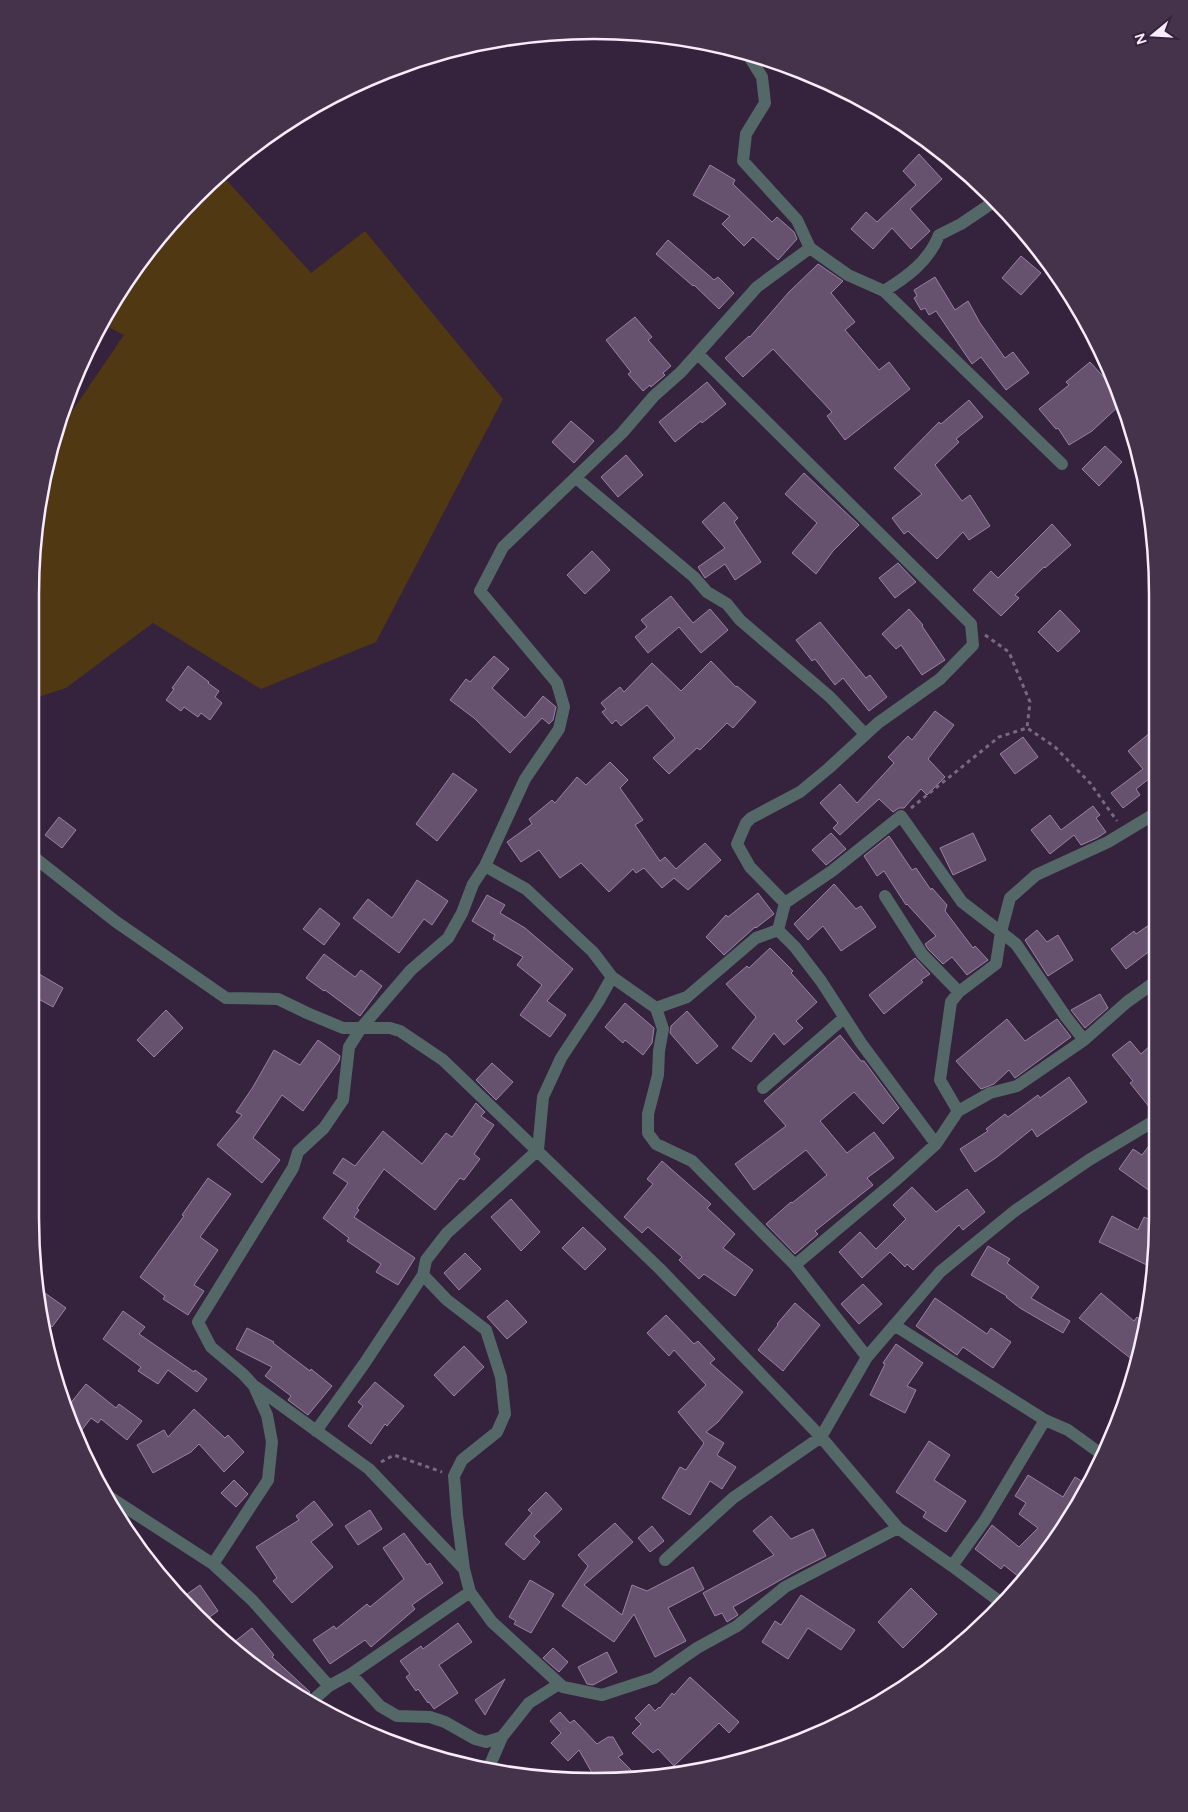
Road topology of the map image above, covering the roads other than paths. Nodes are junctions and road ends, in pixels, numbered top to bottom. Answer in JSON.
{"nodes":[{"id":1,"x":753,"y":62,"type":"edge"},
{"id":2,"x":990,"y":204,"type":"edge"},
{"id":3,"x":810,"y":248,"type":"junction"},
{"id":4,"x":884,"y":291,"type":"junction"},
{"id":5,"x":698,"y":354,"type":"junction"},
{"id":6,"x":1062,"y":464,"type":"dead end"},
{"id":7,"x":576,"y":478,"type":"junction"},
{"id":8,"x":865,"y":734,"type":"junction"},
{"id":9,"x":1149,"y":817,"type":"edge"},
{"id":10,"x":39,"y":861,"type":"edge"},
{"id":11,"x":485,"y":866,"type":"junction"},
{"id":12,"x":885,"y":896,"type":"dead end"},
{"id":13,"x":785,"y":903,"type":"junction"},
{"id":14,"x":778,"y":930,"type":"junction"},
{"id":15,"x":1001,"y":932,"type":"junction"},
{"id":16,"x":612,"y":977,"type":"junction"},
{"id":17,"x":1149,"y":986,"type":"edge"},
{"id":18,"x":959,"y":992,"type":"junction"},
{"id":19,"x":656,"y":1008,"type":"junction"},
{"id":20,"x":844,"y":1018,"type":"junction"},
{"id":21,"x":361,"y":1028,"type":"junction"},
{"id":22,"x":1084,"y":1040,"type":"junction"},
{"id":23,"x":764,"y":1088,"type":"dead end"},
{"id":24,"x":958,"y":1111,"type":"junction"},
{"id":25,"x":1149,"y":1123,"type":"edge"},
{"id":26,"x":936,"y":1144,"type":"junction"},
{"id":27,"x":538,"y":1150,"type":"junction"},
{"id":28,"x":795,"y":1265,"type":"junction"},
{"id":29,"x":423,"y":1275,"type":"junction"},
{"id":30,"x":894,"y":1325,"type":"junction"},
{"id":31,"x":866,"y":1356,"type":"junction"},
{"id":32,"x":254,"y":1386,"type":"junction"},
{"id":33,"x":1045,"y":1420,"type":"junction"},
{"id":34,"x":316,"y":1430,"type":"junction"},
{"id":35,"x":820,"y":1437,"type":"junction"},
{"id":36,"x":1098,"y":1451,"type":"edge"},
{"id":37,"x":116,"y":1501,"type":"edge"},
{"id":38,"x":898,"y":1528,"type":"junction"},
{"id":39,"x":665,"y":1560,"type":"dead end"},
{"id":40,"x":213,"y":1564,"type":"junction"},
{"id":41,"x":952,"y":1566,"type":"junction"},
{"id":42,"x":464,"y":1569,"type":"junction"},
{"id":43,"x":470,"y":1592,"type":"junction"},
{"id":44,"x":997,"y":1600,"type":"edge"},
{"id":45,"x":351,"y":1674,"type":"junction"},
{"id":46,"x":559,"y":1684,"type":"junction"},
{"id":47,"x":329,"y":1686,"type":"junction"},
{"id":48,"x":315,"y":1698,"type":"edge"},
{"id":49,"x":502,"y":1737,"type":"junction"},
{"id":50,"x":490,"y":1764,"type":"edge"}],
"edges":[{"from":1,"to":3,"type":"street"},
{"from":2,"to":4,"type":"street"},
{"from":3,"to":4,"type":"street"},
{"from":3,"to":5,"type":"street"},
{"from":4,"to":6,"type":"street"},
{"from":5,"to":7,"type":"street"},
{"from":5,"to":8,"type":"street"},
{"from":7,"to":8,"type":"street"},
{"from":7,"to":11,"type":"street"},
{"from":8,"to":13,"type":"street"},
{"from":9,"to":15,"type":"street"},
{"from":10,"to":21,"type":"street"},
{"from":11,"to":16,"type":"street"},
{"from":11,"to":21,"type":"street"},
{"from":12,"to":18,"type":"street"},
{"from":13,"to":14,"type":"street"},
{"from":13,"to":15,"type":"street"},
{"from":14,"to":19,"type":"street"},
{"from":14,"to":20,"type":"street"},
{"from":15,"to":18,"type":"street"},
{"from":15,"to":22,"type":"street"},
{"from":16,"to":19,"type":"street"},
{"from":16,"to":27,"type":"street"},
{"from":17,"to":22,"type":"street"},
{"from":18,"to":24,"type":"street"},
{"from":19,"to":28,"type":"street"},
{"from":20,"to":23,"type":"street"},
{"from":20,"to":26,"type":"street"},
{"from":21,"to":27,"type":"street"},
{"from":21,"to":32,"type":"street"},
{"from":22,"to":24,"type":"street"},
{"from":24,"to":26,"type":"street"},
{"from":25,"to":30,"type":"street"},
{"from":26,"to":28,"type":"street"},
{"from":27,"to":29,"type":"street"},
{"from":27,"to":35,"type":"street"},
{"from":28,"to":31,"type":"street"},
{"from":29,"to":34,"type":"street"},
{"from":29,"to":42,"type":"street"},
{"from":30,"to":31,"type":"street"},
{"from":30,"to":33,"type":"street"},
{"from":31,"to":35,"type":"street"},
{"from":32,"to":34,"type":"street"},
{"from":32,"to":40,"type":"street"},
{"from":33,"to":36,"type":"street"},
{"from":33,"to":41,"type":"street"},
{"from":34,"to":42,"type":"street"},
{"from":35,"to":38,"type":"street"},
{"from":35,"to":39,"type":"street"},
{"from":37,"to":40,"type":"street"},
{"from":38,"to":41,"type":"street"},
{"from":38,"to":46,"type":"street"},
{"from":40,"to":47,"type":"street"},
{"from":41,"to":44,"type":"street"},
{"from":42,"to":43,"type":"street"},
{"from":43,"to":45,"type":"street"},
{"from":43,"to":46,"type":"street"},
{"from":45,"to":47,"type":"street"},
{"from":45,"to":49,"type":"street"},
{"from":46,"to":49,"type":"street"},
{"from":47,"to":48,"type":"street"},
{"from":49,"to":50,"type":"street"}]}
